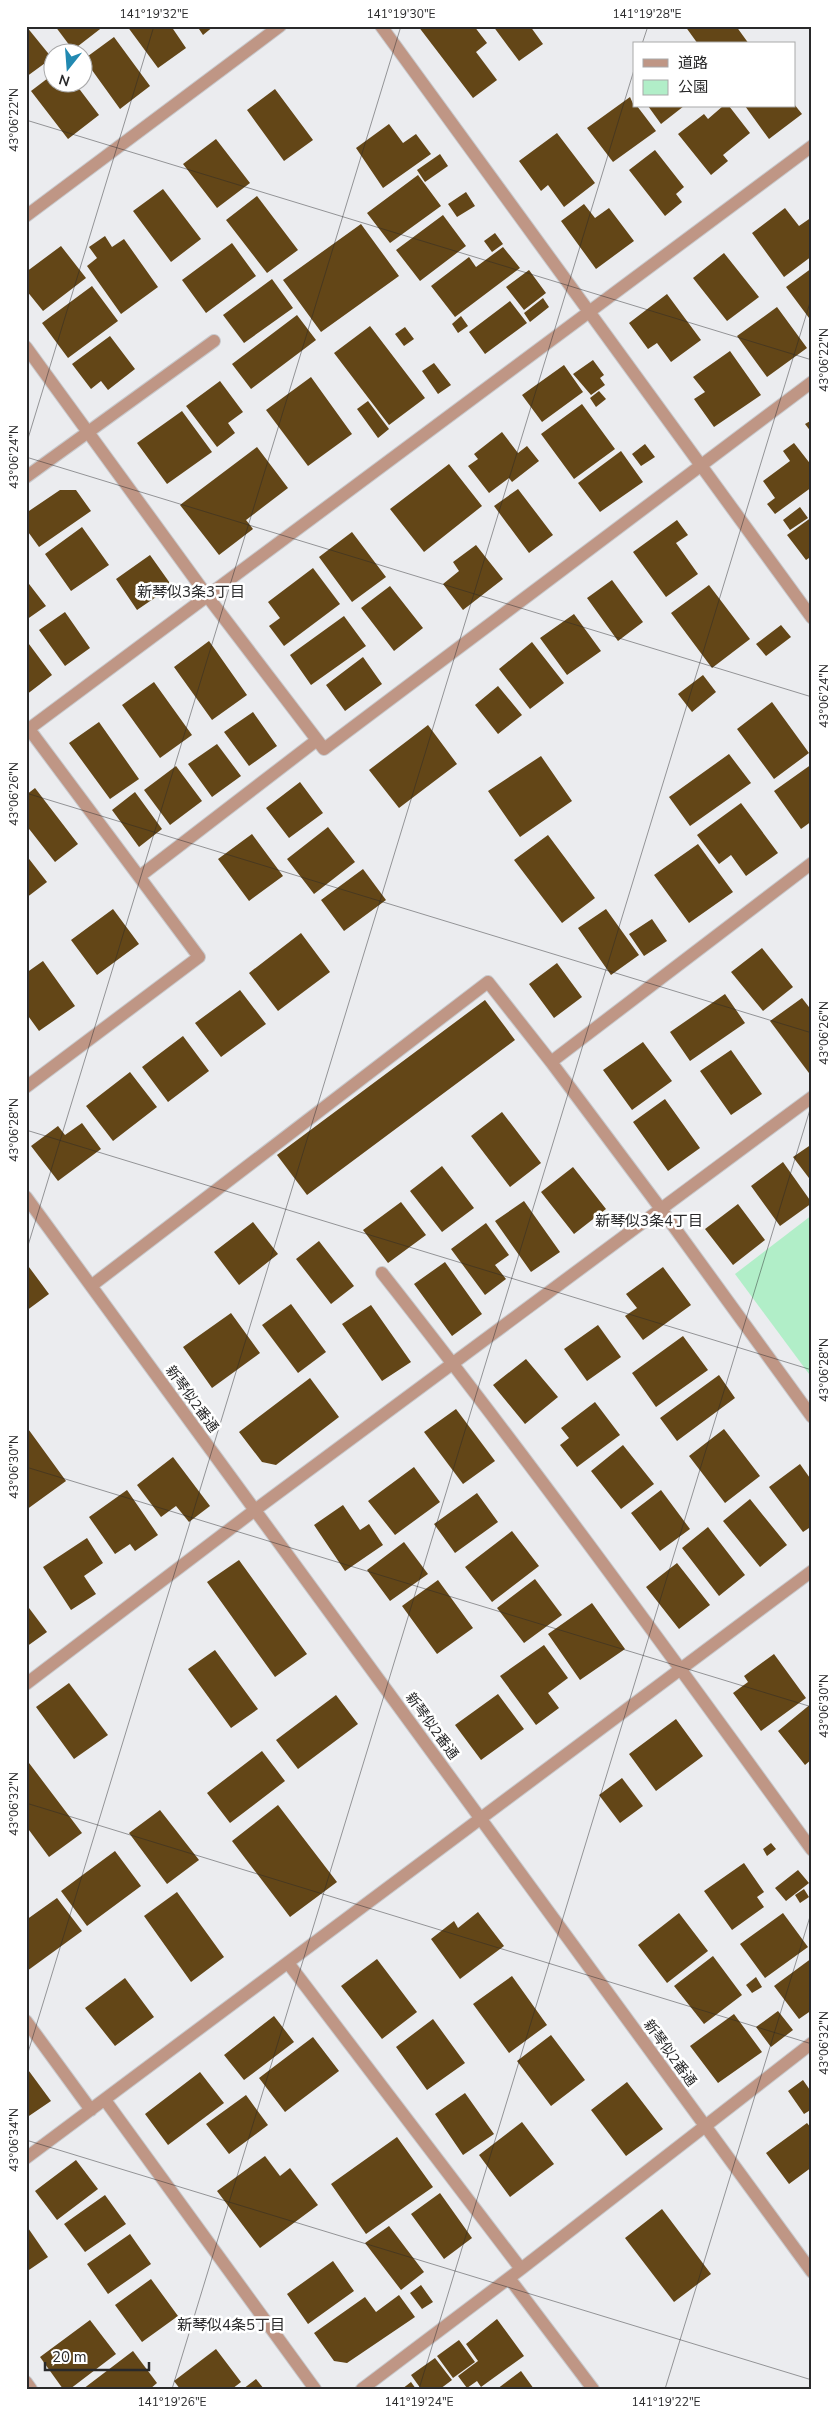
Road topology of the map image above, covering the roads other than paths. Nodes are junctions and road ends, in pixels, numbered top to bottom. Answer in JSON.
{"nodes":[{"id":1,"x":280,"y":26,"type":"edge"},
{"id":2,"x":380,"y":26,"type":"edge"},
{"id":3,"x":812,"y":146,"type":"edge"},
{"id":4,"x":26,"y":216,"type":"edge"},
{"id":5,"x":588,"y":312,"type":"junction"},
{"id":6,"x":214,"y":341,"type":"dead end"},
{"id":7,"x":26,"y":348,"type":"edge"},
{"id":8,"x":812,"y":382,"type":"edge"},
{"id":9,"x":87,"y":432,"type":"junction"},
{"id":10,"x":701,"y":466,"type":"junction"},
{"id":11,"x":26,"y":477,"type":"edge"},
{"id":12,"x":208,"y":597,"type":"junction"},
{"id":13,"x":812,"y":618,"type":"edge"},
{"id":14,"x":28,"y":730,"type":"edge"},
{"id":15,"x":317,"y":740,"type":"junction"},
{"id":16,"x":812,"y":864,"type":"edge"},
{"id":17,"x":140,"y":876,"type":"junction"},
{"id":18,"x":550,"y":1062,"type":"junction"},
{"id":19,"x":26,"y":1087,"type":"edge"},
{"id":20,"x":812,"y":1097,"type":"edge"},
{"id":21,"x":28,"y":1203,"type":"edge"},
{"id":22,"x":661,"y":1209,"type":"junction"},
{"id":23,"x":382,"y":1273,"type":"dead end"},
{"id":24,"x":91,"y":1286,"type":"junction"},
{"id":25,"x":453,"y":1364,"type":"junction"},
{"id":26,"x":812,"y":1417,"type":"edge"},
{"id":27,"x":256,"y":1510,"type":"junction"},
{"id":28,"x":812,"y":1571,"type":"edge"},
{"id":29,"x":680,"y":1669,"type":"junction"},
{"id":30,"x":26,"y":1684,"type":"edge"},
{"id":31,"x":480,"y":1818,"type":"junction"},
{"id":32,"x":812,"y":1850,"type":"edge"},
{"id":33,"x":288,"y":1963,"type":"junction"},
{"id":34,"x":26,"y":2021,"type":"edge"},
{"id":35,"x":812,"y":2043,"type":"edge"},
{"id":36,"x":104,"y":2100,"type":"junction"},
{"id":37,"x":91,"y":2110,"type":"junction"},
{"id":38,"x":704,"y":2125,"type":"junction"},
{"id":39,"x":26,"y":2158,"type":"edge"},
{"id":40,"x":521,"y":2269,"type":"junction"},
{"id":41,"x":812,"y":2272,"type":"edge"},
{"id":42,"x":509,"y":2278,"type":"junction"},
{"id":43,"x":26,"y":2382,"type":"edge"},
{"id":44,"x":31,"y":2389,"type":"edge"},
{"id":45,"x":315,"y":2389,"type":"edge"},
{"id":46,"x":362,"y":2389,"type":"edge"},
{"id":47,"x":593,"y":2389,"type":"edge"}],
"edges":[{"from":1,"to":4,"type":"street"},
{"from":2,"to":5,"type":"street"},
{"from":3,"to":5,"type":"street"},
{"from":5,"to":10,"type":"street"},
{"from":5,"to":12,"type":"street"},
{"from":6,"to":9,"type":"street"},
{"from":7,"to":9,"type":"street"},
{"from":8,"to":10,"type":"street"},
{"from":9,"to":11,"type":"street"},
{"from":9,"to":12,"type":"street"},
{"from":10,"to":13,"type":"street"},
{"from":10,"to":15,"type":"street"},
{"from":12,"to":14,"type":"street"},
{"from":12,"to":15,"type":"street"},
{"from":14,"to":17,"type":"street"},
{"from":15,"to":17,"type":"street"},
{"from":16,"to":18,"type":"street"},
{"from":17,"to":19,"type":"street"},
{"from":18,"to":22,"type":"street"},
{"from":18,"to":24,"type":"street"},
{"from":20,"to":22,"type":"street"},
{"from":21,"to":24,"type":"street","name":"新琴似2番通"},
{"from":22,"to":25,"type":"street"},
{"from":22,"to":26,"type":"street"},
{"from":23,"to":25,"type":"street"},
{"from":24,"to":27,"type":"street","name":"新琴似2番通"},
{"from":25,"to":27,"type":"street"},
{"from":25,"to":29,"type":"street"},
{"from":27,"to":30,"type":"street"},
{"from":27,"to":31,"type":"street","name":"新琴似2番通"},
{"from":28,"to":29,"type":"street"},
{"from":29,"to":31,"type":"street"},
{"from":29,"to":32,"type":"street"},
{"from":31,"to":33,"type":"street"},
{"from":31,"to":38,"type":"street","name":"新琴似2番通"},
{"from":33,"to":36,"type":"street"},
{"from":33,"to":40,"type":"street"},
{"from":34,"to":37,"type":"street"},
{"from":35,"to":38,"type":"street"},
{"from":36,"to":37,"type":"street"},
{"from":36,"to":45,"type":"street"},
{"from":37,"to":39,"type":"street"},
{"from":38,"to":40,"type":"street"},
{"from":38,"to":41,"type":"street","name":"新琴似2番通"},
{"from":40,"to":42,"type":"street"},
{"from":42,"to":46,"type":"street"},
{"from":42,"to":47,"type":"street"},
{"from":43,"to":44,"type":"street"}]}
